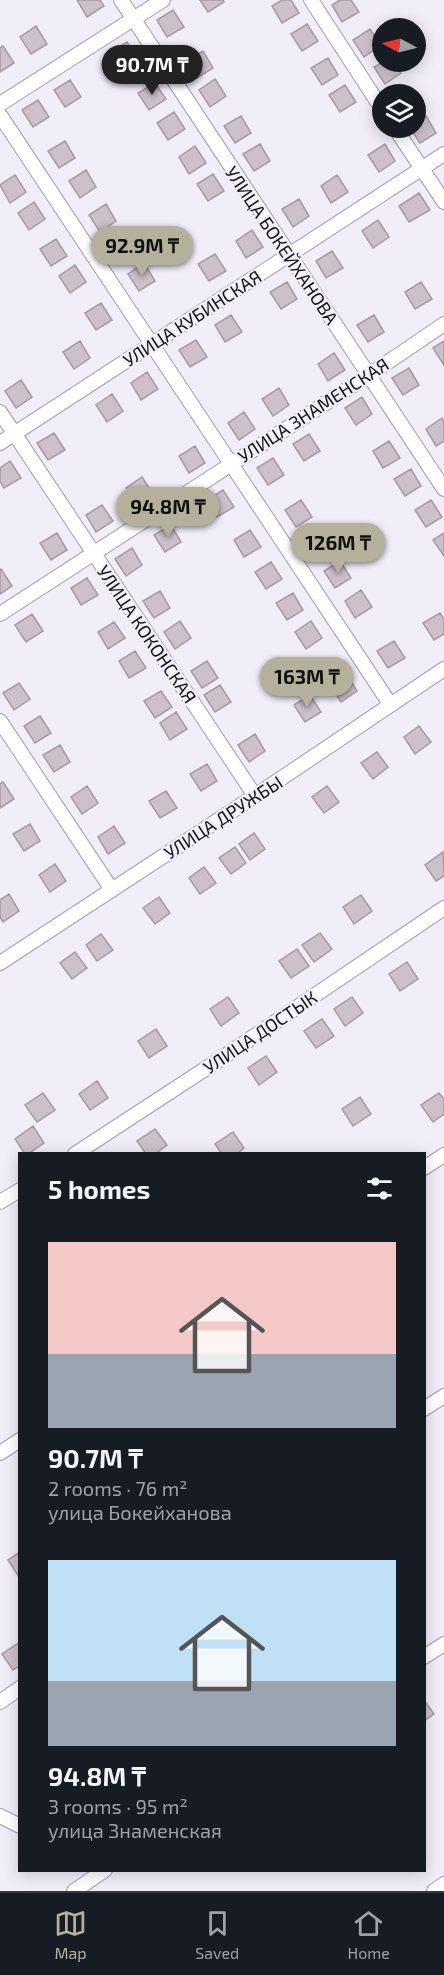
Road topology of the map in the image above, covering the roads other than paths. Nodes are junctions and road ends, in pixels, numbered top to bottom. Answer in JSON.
{"nodes":[{"id":1,"x":121,"y":0,"type":"edge"},
{"id":2,"x":163,"y":0,"type":"edge"},
{"id":3,"x":311,"y":0,"type":"edge"},
{"id":4,"x":133,"y":19,"type":"junction"},
{"id":5,"x":372,"y":94,"type":"edge"},
{"id":6,"x":0,"y":104,"type":"edge"},
{"id":7,"x":0,"y":115,"type":"edge"},
{"id":8,"x":402,"y":138,"type":"edge"},
{"id":9,"x":444,"y":154,"type":"edge"},
{"id":10,"x":422,"y":169,"type":"junction"},
{"id":11,"x":444,"y":202,"type":"edge"},
{"id":12,"x":288,"y":255,"type":"junction"},
{"id":13,"x":444,"y":324,"type":"edge"},
{"id":14,"x":151,"y":345,"type":"junction"},
{"id":15,"x":369,"y":375,"type":"junction"},
{"id":16,"x":0,"y":412,"type":"edge"},
{"id":17,"x":14,"y":434,"type":"junction"},
{"id":18,"x":0,"y":443,"type":"edge"},
{"id":19,"x":231,"y":463,"type":"junction"},
{"id":20,"x":444,"y":489,"type":"edge"},
{"id":21,"x":94,"y":554,"type":"junction"},
{"id":22,"x":0,"y":614,"type":"edge"},
{"id":23,"x":444,"y":669,"type":"edge"},
{"id":24,"x":390,"y":704,"type":"junction"},
{"id":25,"x":0,"y":721,"type":"edge"},
{"id":26,"x":255,"y":796,"type":"junction"},
{"id":27,"x":111,"y":890,"type":"junction"},
{"id":28,"x":444,"y":908,"type":"edge"},
{"id":29,"x":0,"y":963,"type":"edge"},
{"id":30,"x":78,"y":1152,"type":"edge"},
{"id":31,"x":444,"y":1155,"type":"edge"},
{"id":32,"x":426,"y":1167,"type":"edge"},
{"id":33,"x":18,"y":1191,"type":"edge"},
{"id":34,"x":0,"y":1202,"type":"edge"},
{"id":35,"x":444,"y":1396,"type":"edge"},
{"id":36,"x":426,"y":1408,"type":"edge"},
{"id":37,"x":18,"y":1441,"type":"edge"},
{"id":38,"x":0,"y":1453,"type":"edge"},
{"id":39,"x":444,"y":1644,"type":"edge"},
{"id":40,"x":426,"y":1657,"type":"edge"},
{"id":41,"x":18,"y":1689,"type":"edge"},
{"id":42,"x":0,"y":1702,"type":"edge"},
{"id":43,"x":0,"y":1816,"type":"edge"},
{"id":44,"x":18,"y":1825,"type":"edge"},
{"id":45,"x":102,"y":1872,"type":"edge"},
{"id":46,"x":444,"y":1884,"type":"edge"},
{"id":47,"x":74,"y":1891,"type":"edge"},
{"id":48,"x":434,"y":1891,"type":"edge"}],
"edges":[{"from":1,"to":4,"type":"street","name":"УЛИЦА БОКЕЙХАНОВА"},
{"from":2,"to":4,"type":"street"},
{"from":3,"to":5,"type":"street"},
{"from":4,"to":6,"type":"street"},
{"from":4,"to":12,"type":"street","name":"УЛИЦА БОКЕЙХАНОВА"},
{"from":7,"to":14,"type":"street"},
{"from":8,"to":10,"type":"street"},
{"from":9,"to":10,"type":"street","name":"УЛИЦА КУБИНСКАЯ"},
{"from":10,"to":11,"type":"street"},
{"from":10,"to":12,"type":"street","name":"УЛИЦА КУБИНСКАЯ"},
{"from":12,"to":14,"type":"street","name":"УЛИЦА КУБИНСКАЯ"},
{"from":12,"to":15,"type":"street","name":"УЛИЦА БОКЕЙХАНОВА"},
{"from":13,"to":15,"type":"street","name":"УЛИЦА ЗНАМЕНСКАЯ"},
{"from":14,"to":17,"type":"street","name":"УЛИЦА КУБИНСКАЯ"},
{"from":14,"to":19,"type":"street"},
{"from":15,"to":19,"type":"street","name":"УЛИЦА ЗНАМЕНСКАЯ"},
{"from":15,"to":20,"type":"street","name":"УЛИЦА БОКЕЙХАНОВА"},
{"from":16,"to":17,"type":"street","name":"УЛИЦА КОКОНСКАЯ"},
{"from":17,"to":18,"type":"street","name":"УЛИЦА КУБИНСКАЯ"},
{"from":17,"to":21,"type":"street","name":"УЛИЦА КОКОНСКАЯ"},
{"from":19,"to":21,"type":"street","name":"УЛИЦА ЗНАМЕНСКАЯ"},
{"from":19,"to":24,"type":"street"},
{"from":21,"to":22,"type":"street","name":"УЛИЦА ЗНАМЕНСКАЯ"},
{"from":21,"to":26,"type":"street","name":"УЛИЦА КОКОНСКАЯ"},
{"from":23,"to":24,"type":"street","name":"УЛИЦА ДРУЖБЫ"},
{"from":24,"to":26,"type":"street","name":"УЛИЦА ДРУЖБЫ"},
{"from":25,"to":27,"type":"street"},
{"from":26,"to":27,"type":"street","name":"УЛИЦА ДРУЖБЫ"},
{"from":27,"to":29,"type":"street","name":"УЛИЦА ДРУЖБЫ"},
{"from":28,"to":30,"type":"street","name":"УЛИЦА ДОСТЫК"},
{"from":31,"to":32,"type":"street"},
{"from":33,"to":34,"type":"street"},
{"from":35,"to":36,"type":"street"},
{"from":37,"to":38,"type":"street"},
{"from":39,"to":40,"type":"street"},
{"from":41,"to":42,"type":"street"},
{"from":43,"to":44,"type":"street"},
{"from":45,"to":47,"type":"street"},
{"from":46,"to":48,"type":"street"}]}
